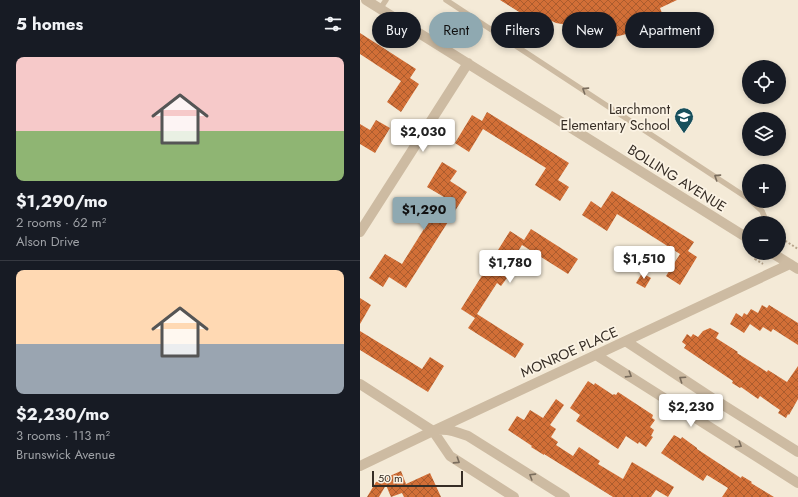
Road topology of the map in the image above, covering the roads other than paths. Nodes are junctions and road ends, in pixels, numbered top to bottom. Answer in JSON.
{"nodes":[{"id":1,"x":366,"y":0,"type":"edge"},
{"id":2,"x":446,"y":0,"type":"edge"},
{"id":3,"x":383,"y":4,"type":"edge"},
{"id":4,"x":468,"y":63,"type":"junction"},
{"id":5,"x":742,"y":195,"type":"edge"},
{"id":6,"x":360,"y":232,"type":"edge"},
{"id":7,"x":742,"y":235,"type":"edge"},
{"id":8,"x":783,"y":260,"type":"edge"},
{"id":9,"x":794,"y":267,"type":"edge"},
{"id":10,"x":627,"y":342,"type":"junction"},
{"id":11,"x":596,"y":354,"type":"junction"},
{"id":12,"x":360,"y":384,"type":"edge"},
{"id":13,"x":433,"y":431,"type":"junction"},
{"id":14,"x":798,"y":452,"type":"edge"},
{"id":15,"x":360,"y":466,"type":"edge"},
{"id":16,"x":798,"y":482,"type":"edge"},
{"id":17,"x":514,"y":497,"type":"edge"},
{"id":18,"x":565,"y":497,"type":"edge"}],
"edges":[{"from":1,"to":3,"type":"street","name":"BOLLING AVENUE"},
{"from":5,"to":2,"type":"lane","one_way":true},
{"from":3,"to":4,"type":"street","name":"BOLLING AVENUE"},
{"from":4,"to":6,"type":"street"},
{"from":4,"to":7,"type":"street","name":"BOLLING AVENUE"},
{"from":8,"to":9,"type":"street"},
{"from":9,"to":10,"type":"street","name":"MONROE PLACE"},
{"from":10,"to":11,"type":"street","name":"MONROE PLACE"},
{"from":14,"to":10,"type":"street","one_way":true},
{"from":11,"to":13,"type":"street","name":"MONROE PLACE"},
{"from":11,"to":16,"type":"street","one_way":true},
{"from":12,"to":13,"type":"street"},
{"from":13,"to":15,"type":"street","name":"MONROE PLACE"},
{"from":13,"to":17,"type":"street","one_way":true},
{"from":18,"to":13,"type":"street","one_way":true}]}
